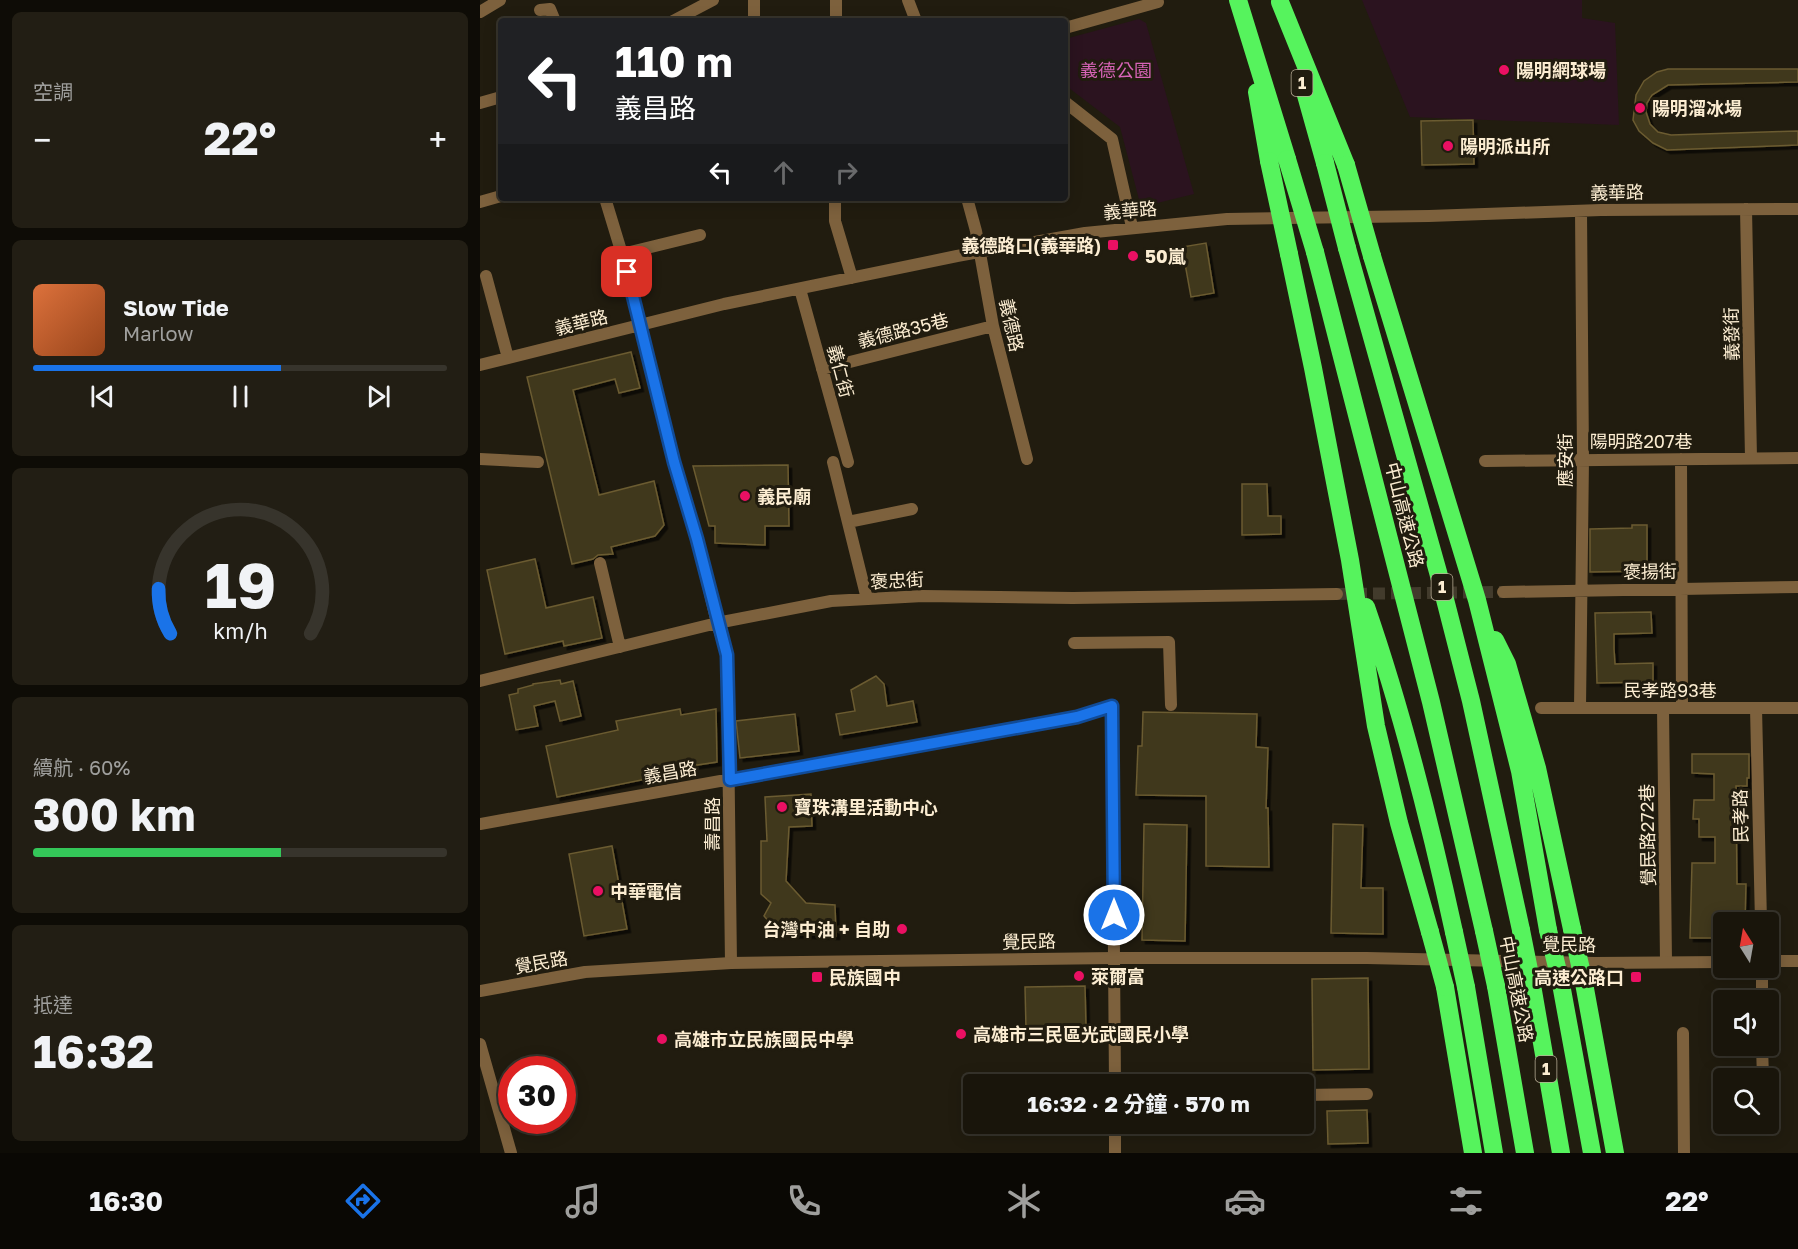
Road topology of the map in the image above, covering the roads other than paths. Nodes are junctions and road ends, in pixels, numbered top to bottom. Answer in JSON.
{"nodes":[{"id":1,"x":500,"y":0,"type":"edge"},
{"id":2,"x":556,"y":0,"type":"edge"},
{"id":3,"x":712,"y":0,"type":"edge"},
{"id":4,"x":754,"y":0,"type":"edge"},
{"id":5,"x":836,"y":0,"type":"edge"},
{"id":6,"x":908,"y":0,"type":"edge"},
{"id":7,"x":1280,"y":1,"type":"edge"},
{"id":8,"x":1158,"y":2,"type":"dead end"},
{"id":9,"x":536,"y":5,"type":"edge"},
{"id":10,"x":1241,"y":7,"type":"edge"},
{"id":11,"x":480,"y":12,"type":"edge"},
{"id":12,"x":554,"y":18,"type":"edge"},
{"id":13,"x":679,"y":18,"type":"edge"},
{"id":14,"x":754,"y":18,"type":"edge"},
{"id":15,"x":836,"y":18,"type":"edge"},
{"id":16,"x":915,"y":18,"type":"edge"},
{"id":17,"x":1068,"y":27,"type":"edge"},
{"id":18,"x":498,"y":98,"type":"edge"},
{"id":19,"x":480,"y":103,"type":"edge"},
{"id":20,"x":1068,"y":104,"type":"edge"},
{"id":21,"x":1278,"y":160,"type":"junction"},
{"id":22,"x":498,"y":197,"type":"edge"},
{"id":23,"x":605,"y":201,"type":"edge"},
{"id":24,"x":835,"y":201,"type":"edge"},
{"id":25,"x":969,"y":201,"type":"edge"},
{"id":26,"x":480,"y":202,"type":"edge"},
{"id":27,"x":1746,"y":209,"type":"junction"},
{"id":28,"x":1798,"y":209,"type":"edge"},
{"id":29,"x":1581,"y":211,"type":"junction"},
{"id":30,"x":1132,"y":227,"type":"junction"},
{"id":31,"x":700,"y":235,"type":"dead end"},
{"id":32,"x":980,"y":252,"type":"junction"},
{"id":33,"x":622,"y":254,"type":"junction"},
{"id":34,"x":486,"y":276,"type":"dead end"},
{"id":35,"x":852,"y":278,"type":"junction"},
{"id":36,"x":800,"y":289,"type":"junction"},
{"id":37,"x":993,"y":326,"type":"junction"},
{"id":38,"x":639,"y":327,"type":"junction"},
{"id":39,"x":508,"y":358,"type":"junction"},
{"id":40,"x":480,"y":365,"type":"edge"},
{"id":41,"x":822,"y":369,"type":"junction"},
{"id":42,"x":1751,"y":458,"type":"junction"},
{"id":43,"x":1798,"y":458,"type":"edge"},
{"id":44,"x":480,"y":459,"type":"edge"},
{"id":45,"x":1027,"y":459,"type":"dead end"},
{"id":46,"x":1583,"y":459,"type":"junction"},
{"id":47,"x":1681,"y":459,"type":"junction"},
{"id":48,"x":1485,"y":460,"type":"dead end"},
{"id":49,"x":538,"y":462,"type":"dead end"},
{"id":50,"x":833,"y":462,"type":"dead end"},
{"id":51,"x":848,"y":462,"type":"dead end"},
{"id":52,"x":912,"y":509,"type":"dead end"},
{"id":53,"x":848,"y":522,"type":"junction"},
{"id":54,"x":1350,"y":560,"type":"junction"},
{"id":55,"x":600,"y":563,"type":"dead end"},
{"id":56,"x":1798,"y":587,"type":"edge"},
{"id":57,"x":1682,"y":589,"type":"junction"},
{"id":58,"x":1581,"y":590,"type":"junction"},
{"id":59,"x":1503,"y":592,"type":"tunnel mouth"},
{"id":60,"x":1331,"y":594,"type":"tunnel mouth"},
{"id":61,"x":867,"y":599,"type":"junction"},
{"id":62,"x":1477,"y":600,"type":"junction"},
{"id":63,"x":717,"y":623,"type":"junction"},
{"id":64,"x":1074,"y":643,"type":"dead end"},
{"id":65,"x":620,"y":647,"type":"junction"},
{"id":66,"x":480,"y":681,"type":"edge"},
{"id":67,"x":1172,"y":705,"type":"dead end"},
{"id":68,"x":1541,"y":708,"type":"dead end"},
{"id":69,"x":1580,"y":708,"type":"junction"},
{"id":70,"x":1663,"y":708,"type":"junction"},
{"id":71,"x":1682,"y":708,"type":"junction"},
{"id":72,"x":1756,"y":708,"type":"junction"},
{"id":73,"x":1798,"y":708,"type":"edge"},
{"id":74,"x":730,"y":780,"type":"junction"},
{"id":75,"x":480,"y":824,"type":"edge"},
{"id":76,"x":1761,"y":912,"type":"edge"},
{"id":77,"x":1114,"y":958,"type":"junction"},
{"id":78,"x":1779,"y":961,"type":"edge"},
{"id":79,"x":1798,"y":961,"type":"edge"},
{"id":80,"x":1666,"y":962,"type":"junction"},
{"id":81,"x":1713,"y":962,"type":"edge"},
{"id":82,"x":731,"y":963,"type":"junction"},
{"id":83,"x":480,"y":991,"type":"edge"},
{"id":84,"x":1683,"y":1033,"type":"dead end"},
{"id":85,"x":480,"y":1044,"type":"edge"},
{"id":86,"x":1115,"y":1074,"type":"edge"},
{"id":87,"x":1367,"y":1094,"type":"dead end"},
{"id":88,"x":1314,"y":1095,"type":"edge"},
{"id":89,"x":1115,"y":1134,"type":"edge"},
{"id":90,"x":511,"y":1153,"type":"edge"},
{"id":91,"x":1115,"y":1153,"type":"edge"},
{"id":92,"x":1473,"y":1153,"type":"edge"},
{"id":93,"x":1494,"y":1153,"type":"edge"},
{"id":94,"x":1524,"y":1153,"type":"edge"},
{"id":95,"x":1561,"y":1153,"type":"edge"},
{"id":96,"x":1592,"y":1153,"type":"edge"},
{"id":97,"x":1615,"y":1153,"type":"edge"},
{"id":98,"x":1684,"y":1153,"type":"edge"}],
"edges":[{"from":1,"to":11,"type":"street"},
{"from":2,"to":9,"type":"street"},
{"from":3,"to":13,"type":"street"},
{"from":4,"to":14,"type":"street"},
{"from":5,"to":15,"type":"street"},
{"from":6,"to":16,"type":"street"},
{"from":7,"to":62,"type":"highway","bridge":true},
{"from":7,"to":95,"type":"highway","name":"中山高速公路","number":"1","bridge":true},
{"from":8,"to":17,"type":"street"},
{"from":9,"to":12,"type":"street"},
{"from":10,"to":21,"type":"highway","name":"中山高速公路","number":"1"},
{"from":18,"to":19,"type":"street"},
{"from":20,"to":30,"type":"street"},
{"from":21,"to":54,"type":"highway","bridge":true},
{"from":21,"to":94,"type":"highway","name":"中山高速公路","number":"1","bridge":true},
{"from":22,"to":26,"type":"street"},
{"from":23,"to":33,"type":"street","name":"壽昌路"},
{"from":24,"to":35,"type":"street"},
{"from":25,"to":32,"type":"street","name":"義德路"},
{"from":27,"to":28,"type":"street","name":"義華路"},
{"from":27,"to":29,"type":"street","name":"義華路"},
{"from":27,"to":42,"type":"street","name":"義發街"},
{"from":29,"to":30,"type":"street","name":"義華路"},
{"from":29,"to":46,"type":"street","name":"應安街"},
{"from":30,"to":32,"type":"street","name":"義華路"},
{"from":31,"to":33,"type":"street"},
{"from":32,"to":35,"type":"street","name":"義華路"},
{"from":32,"to":37,"type":"street","name":"義德路"},
{"from":33,"to":38,"type":"street","name":"壽昌路"},
{"from":34,"to":39,"type":"street"},
{"from":35,"to":36,"type":"street","name":"義華路"},
{"from":36,"to":38,"type":"street","name":"義華路"},
{"from":36,"to":41,"type":"street","name":"義仁街"},
{"from":37,"to":41,"type":"street","name":"義德路35巷"},
{"from":37,"to":45,"type":"street","name":"義德路"},
{"from":38,"to":39,"type":"street","name":"義華路"},
{"from":38,"to":63,"type":"street","name":"壽昌路"},
{"from":39,"to":40,"type":"street","name":"義華路"},
{"from":41,"to":51,"type":"street","name":"義仁街"},
{"from":42,"to":43,"type":"street","name":"陽明路207巷"},
{"from":42,"to":47,"type":"street","name":"陽明路207巷"},
{"from":44,"to":49,"type":"street"},
{"from":46,"to":47,"type":"street","name":"陽明路207巷"},
{"from":46,"to":48,"type":"street","name":"陽明路207巷"},
{"from":46,"to":58,"type":"street","name":"應安街"},
{"from":47,"to":57,"type":"street"},
{"from":50,"to":53,"type":"street"},
{"from":52,"to":53,"type":"street"},
{"from":53,"to":61,"type":"street"},
{"from":54,"to":92,"type":"highway","bridge":true},
{"from":54,"to":93,"type":"highway","bridge":true},
{"from":55,"to":65,"type":"street"},
{"from":56,"to":57,"type":"street","name":"褒揚街"},
{"from":57,"to":58,"type":"street","name":"褒揚街"},
{"from":57,"to":71,"type":"street"},
{"from":58,"to":59,"type":"street","name":"褒揚街"},
{"from":58,"to":69,"type":"street","name":"應安街"},
{"from":60,"to":61,"type":"street","name":"褒忠街"},
{"from":61,"to":63,"type":"street","name":"褒忠街"},
{"from":62,"to":96,"type":"highway","bridge":true},
{"from":62,"to":97,"type":"highway","bridge":true},
{"from":63,"to":65,"type":"street","name":"褒忠街"},
{"from":63,"to":74,"type":"street","name":"壽昌路"},
{"from":64,"to":67,"type":"street"},
{"from":65,"to":66,"type":"street","name":"褒忠街"},
{"from":68,"to":69,"type":"street","name":"民孝路93巷"},
{"from":69,"to":70,"type":"street","name":"民孝路93巷"},
{"from":70,"to":71,"type":"street","name":"民孝路93巷"},
{"from":70,"to":80,"type":"street","name":"覺民路272巷"},
{"from":71,"to":72,"type":"street","name":"民孝路93巷"},
{"from":72,"to":73,"type":"street","name":"民孝路93巷"},
{"from":72,"to":76,"type":"street","name":"民孝路"},
{"from":74,"to":75,"type":"street","name":"義昌路"},
{"from":74,"to":77,"type":"street","name":"義昌路"},
{"from":74,"to":82,"type":"street","name":"壽昌路"},
{"from":77,"to":80,"type":"street","name":"覺民路"},
{"from":77,"to":82,"type":"street","name":"覺民路"},
{"from":77,"to":86,"type":"street"},
{"from":78,"to":79,"type":"street"},
{"from":80,"to":81,"type":"street","name":"覺民路"},
{"from":82,"to":83,"type":"street","name":"覺民路"},
{"from":84,"to":98,"type":"street"},
{"from":85,"to":90,"type":"street"},
{"from":87,"to":88,"type":"street"},
{"from":89,"to":91,"type":"street"}]}
